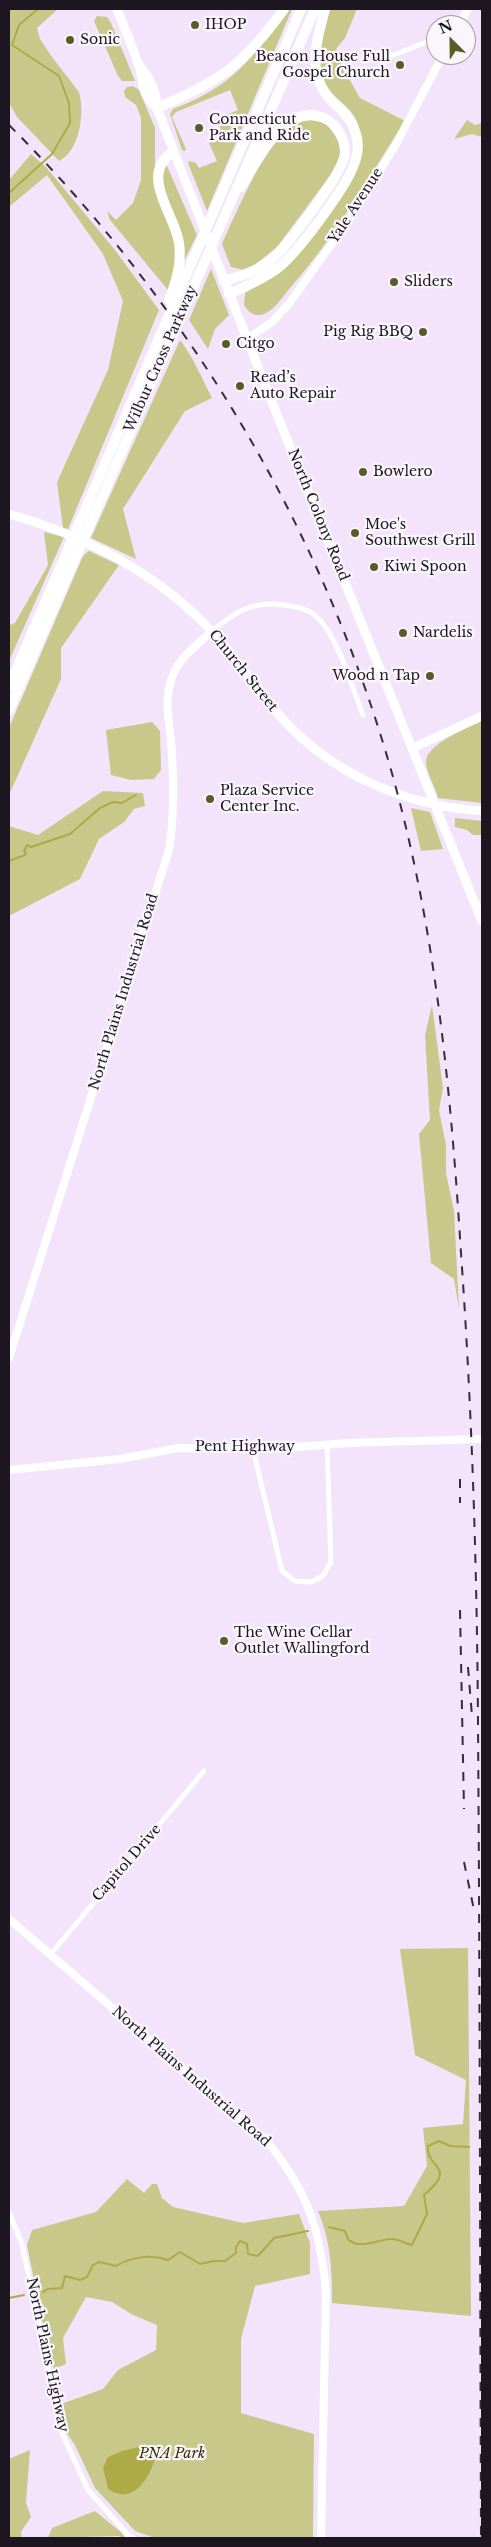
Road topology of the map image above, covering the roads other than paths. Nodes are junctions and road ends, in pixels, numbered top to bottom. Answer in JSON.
{"nodes":[{"id":1,"x":117,"y":9,"type":"edge"},
{"id":2,"x":284,"y":9,"type":"edge"},
{"id":3,"x":301,"y":9,"type":"edge"},
{"id":4,"x":315,"y":9,"type":"edge"},
{"id":5,"x":325,"y":9,"type":"edge"},
{"id":6,"x":426,"y":42,"type":"edge"},
{"id":7,"x":372,"y":58,"type":"dead end"},
{"id":8,"x":438,"y":65,"type":"edge"},
{"id":9,"x":157,"y":108,"type":"junction"},
{"id":10,"x":173,"y":152,"type":"junction"},
{"id":11,"x":222,"y":218,"type":"junction"},
{"id":12,"x":224,"y":281,"type":"junction"},
{"id":13,"x":229,"y":294,"type":"junction"},
{"id":14,"x":173,"y":299,"type":"junction"},
{"id":15,"x":247,"y":339,"type":"junction"},
{"id":16,"x":9,"y":514,"type":"edge"},
{"id":17,"x":81,"y":529,"type":"junction"},
{"id":18,"x":72,"y":551,"type":"junction"},
{"id":19,"x":212,"y":632,"type":"junction"},
{"id":20,"x":9,"y":686,"type":"edge"},
{"id":21,"x":9,"y":710,"type":"edge"},
{"id":22,"x":363,"y":715,"type":"dead end"},
{"id":23,"x":482,"y":716,"type":"edge"},
{"id":24,"x":413,"y":748,"type":"junction"},
{"id":25,"x":482,"y":811,"type":"edge"},
{"id":26,"x":482,"y":921,"type":"edge"},
{"id":27,"x":9,"y":1358,"type":"edge"},
{"id":28,"x":482,"y":1439,"type":"edge"},
{"id":29,"x":327,"y":1445,"type":"junction"},
{"id":30,"x":253,"y":1449,"type":"junction"},
{"id":31,"x":9,"y":1470,"type":"edge"},
{"id":32,"x":204,"y":1771,"type":"dead end"},
{"id":33,"x":9,"y":1919,"type":"edge"},
{"id":34,"x":50,"y":1955,"type":"junction"},
{"id":35,"x":9,"y":2212,"type":"edge"},
{"id":36,"x":134,"y":2538,"type":"edge"},
{"id":37,"x":321,"y":2538,"type":"edge"}],
"edges":[{"from":1,"to":9,"type":"main road","name":"North Colony Road"},
{"from":2,"to":9,"type":"highway"},
{"from":3,"to":14,"type":"highway","name":"Wilbur Cross Parkway"},
{"from":4,"to":11,"type":"highway","name":"Wilbur Cross Parkway"},
{"from":5,"to":13,"type":"highway"},
{"from":6,"to":7,"type":"street"},
{"from":8,"to":15,"type":"street","name":"Yale Avenue"},
{"from":9,"to":10,"type":"main road","name":"North Colony Road"},
{"from":10,"to":12,"type":"main road","name":"North Colony Road"},
{"from":10,"to":14,"type":"highway"},
{"from":11,"to":12,"type":"highway"},
{"from":11,"to":17,"type":"highway","name":"Wilbur Cross Parkway"},
{"from":12,"to":13,"type":"main road","name":"North Colony Road"},
{"from":13,"to":15,"type":"main road","name":"North Colony Road"},
{"from":14,"to":17,"type":"highway","name":"Wilbur Cross Parkway"},
{"from":15,"to":24,"type":"main road","name":"North Colony Road"},
{"from":16,"to":19,"type":"main road","name":"Church Street"},
{"from":17,"to":18,"type":"highway","name":"Wilbur Cross Parkway"},
{"from":18,"to":20,"type":"highway","name":"Wilbur Cross Parkway"},
{"from":18,"to":21,"type":"highway","name":"Wilbur Cross Parkway"},
{"from":19,"to":22,"type":"street"},
{"from":19,"to":25,"type":"main road","name":"Church Street"},
{"from":19,"to":27,"type":"street","name":"North Plains Industrial Road"},
{"from":23,"to":24,"type":"main road"},
{"from":24,"to":26,"type":"main road","name":"North Colony Road"},
{"from":28,"to":29,"type":"street","name":"Pent Highway"},
{"from":29,"to":30,"type":"street","name":"Pent Highway"},
{"from":29,"to":30,"type":"street"},
{"from":30,"to":31,"type":"street","name":"Pent Highway"},
{"from":32,"to":34,"type":"street","name":"Capitol Drive"},
{"from":33,"to":34,"type":"street","name":"North Plains Industrial Road"},
{"from":34,"to":37,"type":"street","name":"North Plains Industrial Road"},
{"from":35,"to":36,"type":"street","name":"North Plains Highway"}]}
